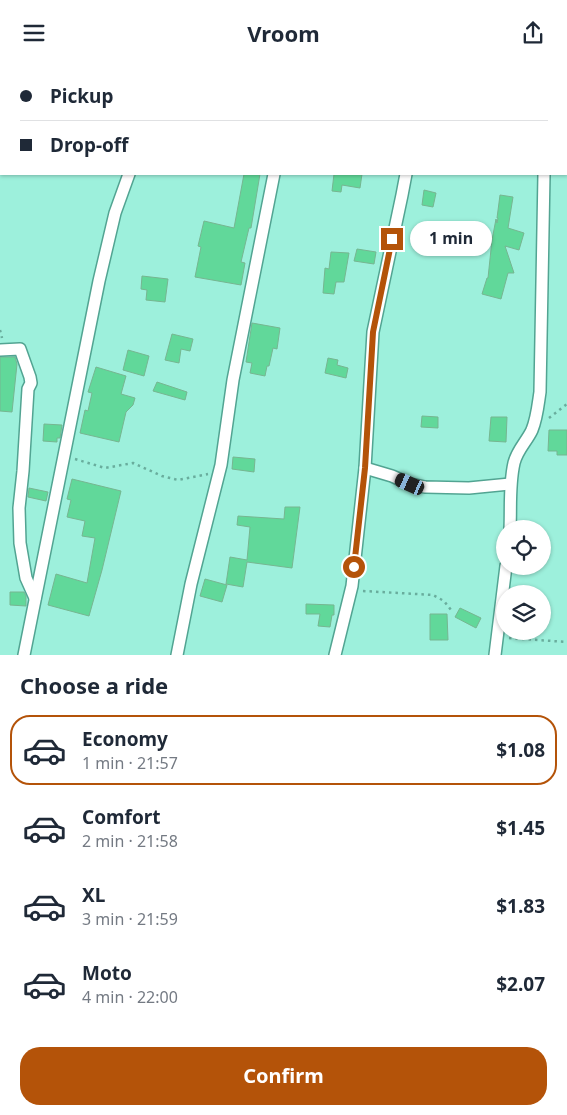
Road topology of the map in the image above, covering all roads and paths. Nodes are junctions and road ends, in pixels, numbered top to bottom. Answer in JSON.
{"nodes":[{"id":1,"x":129,"y":175,"type":"edge"},
{"id":2,"x":274,"y":175,"type":"edge"},
{"id":3,"x":406,"y":175,"type":"edge"},
{"id":4,"x":544,"y":175,"type":"edge"},
{"id":5,"x":0,"y":350,"type":"edge"},
{"id":6,"x":64,"y":454,"type":"junction"},
{"id":7,"x":365,"y":468,"type":"junction"},
{"id":8,"x":219,"y":472,"type":"junction"},
{"id":9,"x":510,"y":484,"type":"junction"},
{"id":10,"x":510,"y":520,"type":"edge"},
{"id":11,"x":352,"y":586,"type":"junction"},
{"id":12,"x":35,"y":598,"type":"junction"},
{"id":13,"x":451,"y":610,"type":"dead end"},
{"id":14,"x":497,"y":640,"type":"edge"},
{"id":15,"x":542,"y":640,"type":"edge"},
{"id":16,"x":567,"y":642,"type":"edge"},
{"id":17,"x":24,"y":655,"type":"edge"},
{"id":18,"x":176,"y":655,"type":"edge"},
{"id":19,"x":335,"y":655,"type":"edge"},
{"id":20,"x":495,"y":655,"type":"edge"}],
"edges":[{"from":1,"to":6,"type":"street"},
{"from":2,"to":8,"type":"street"},
{"from":3,"to":7,"type":"street"},
{"from":4,"to":9,"type":"street"},
{"from":5,"to":12,"type":"street"},
{"from":6,"to":8,"type":"path"},
{"from":6,"to":12,"type":"street"},
{"from":7,"to":9,"type":"street"},
{"from":7,"to":11,"type":"street"},
{"from":8,"to":18,"type":"street"},
{"from":9,"to":10,"type":"street"},
{"from":11,"to":13,"type":"path"},
{"from":11,"to":19,"type":"street"},
{"from":12,"to":17,"type":"street"},
{"from":14,"to":20,"type":"street"},
{"from":15,"to":16,"type":"path"}]}
